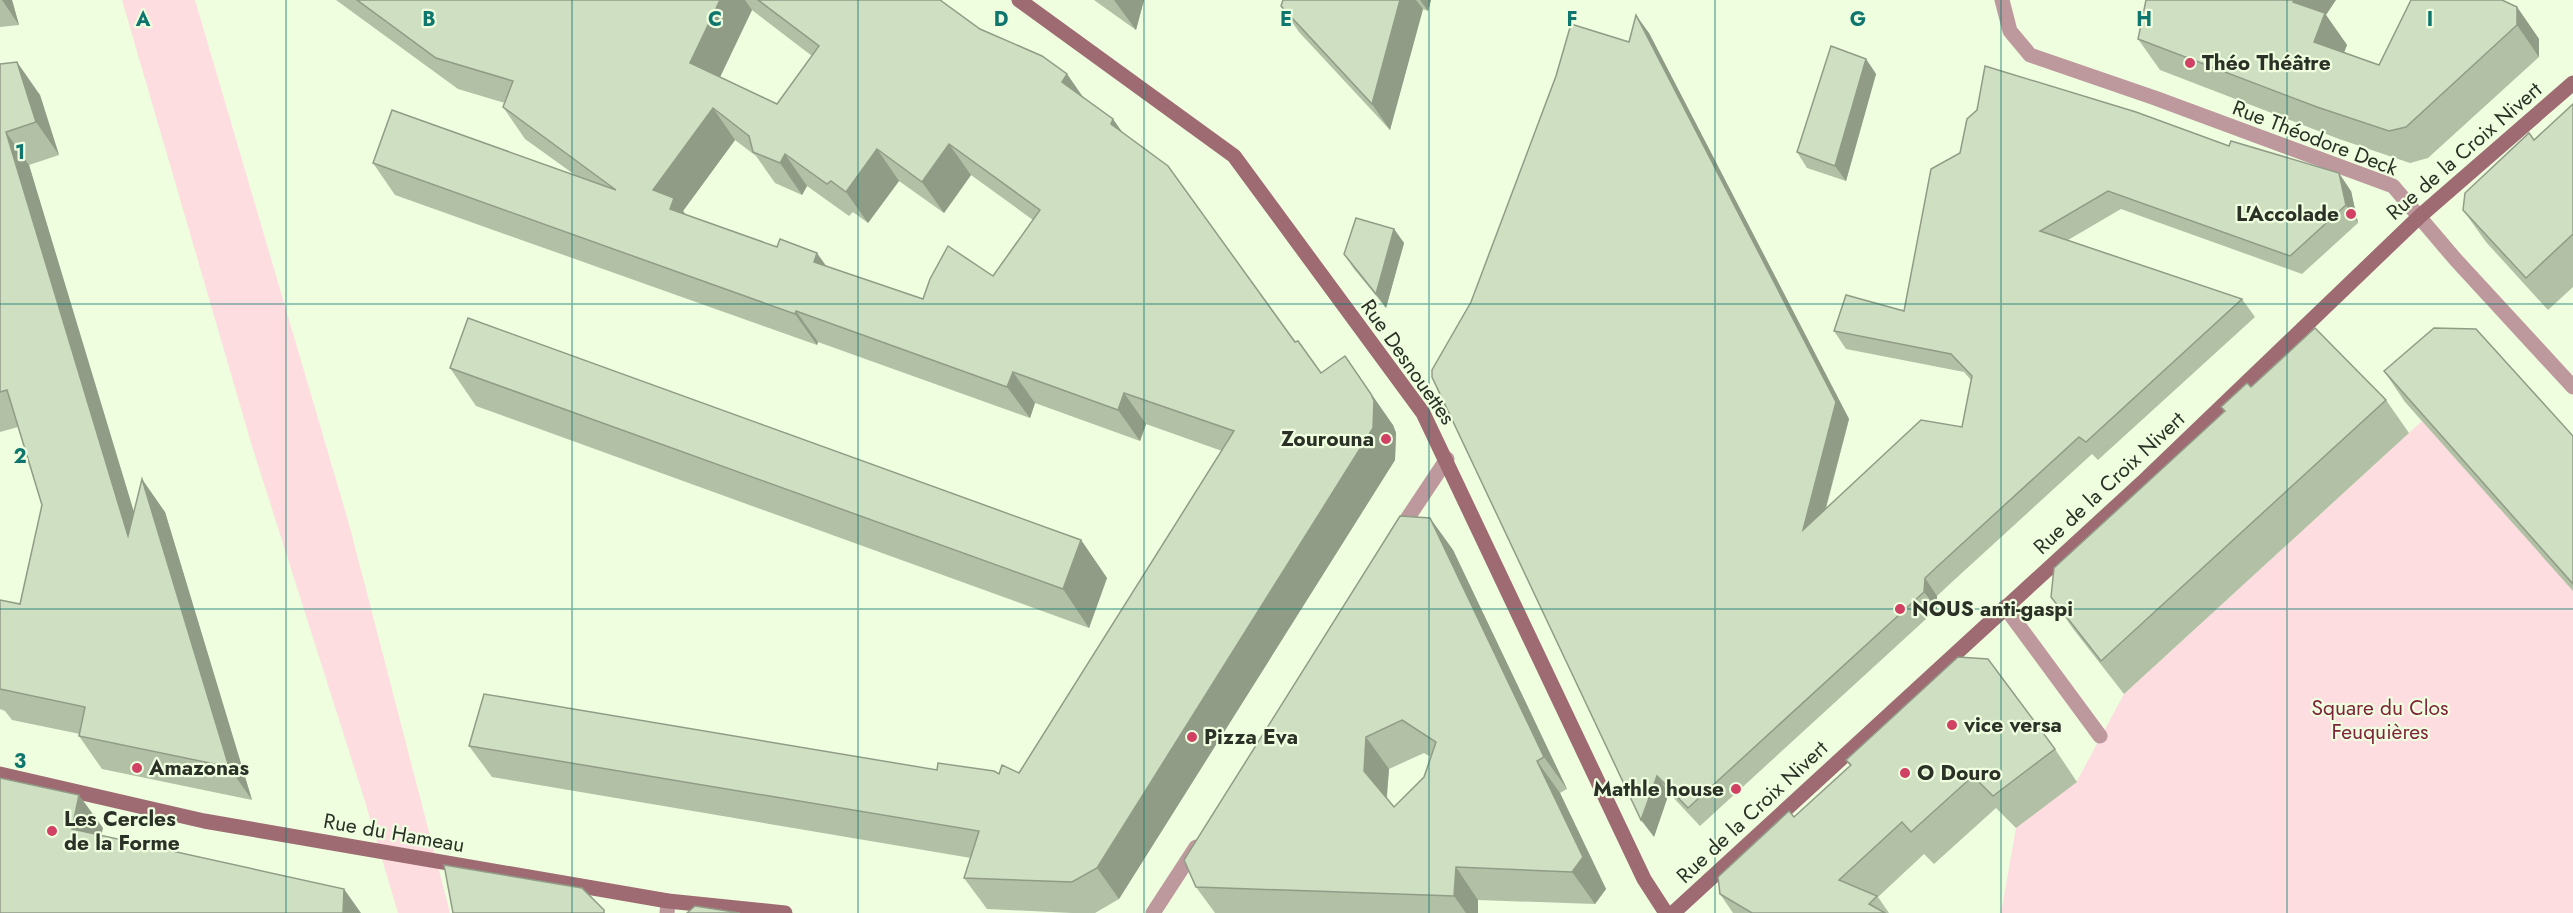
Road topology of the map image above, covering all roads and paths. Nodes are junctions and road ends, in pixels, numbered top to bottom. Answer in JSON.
{"nodes":[{"id":1,"x":1019,"y":0,"type":"edge"},
{"id":2,"x":2002,"y":0,"type":"edge"},
{"id":3,"x":2573,"y":83,"type":"edge"},
{"id":4,"x":2420,"y":216,"type":"junction"},
{"id":5,"x":2572,"y":383,"type":"edge"},
{"id":6,"x":1447,"y":459,"type":"junction"},
{"id":7,"x":1391,"y":544,"type":"edge"},
{"id":8,"x":2005,"y":607,"type":"junction"},
{"id":9,"x":2100,"y":736,"type":"dead end"},
{"id":10,"x":0,"y":774,"type":"edge"},
{"id":11,"x":1202,"y":837,"type":"edge"},
{"id":12,"x":668,"y":907,"type":"edge"},
{"id":13,"x":785,"y":913,"type":"edge"},
{"id":14,"x":1153,"y":913,"type":"edge"},
{"id":15,"x":1666,"y":913,"type":"edge"},
{"id":16,"x":1673,"y":913,"type":"edge"}],
"edges":[{"from":1,"to":6,"type":"street","name":"Rue Desnouettes"},
{"from":2,"to":4,"type":"street","name":"Rue Théodore Deck"},
{"from":3,"to":4,"type":"street","name":"Rue de la Croix Nivert"},
{"from":4,"to":5,"type":"street","name":"Rue Théodore Deck"},
{"from":4,"to":8,"type":"street","name":"Rue de la Croix Nivert"},
{"from":6,"to":7,"type":"street"},
{"from":6,"to":15,"type":"street","name":"Rue Desnouettes"},
{"from":8,"to":9,"type":"street"},
{"from":8,"to":16,"type":"street","name":"Rue de la Croix Nivert"},
{"from":10,"to":12,"type":"street","name":"Rue du Hameau"},
{"from":11,"to":14,"type":"street"},
{"from":12,"to":13,"type":"street","name":"Rue du Hameau"}]}
